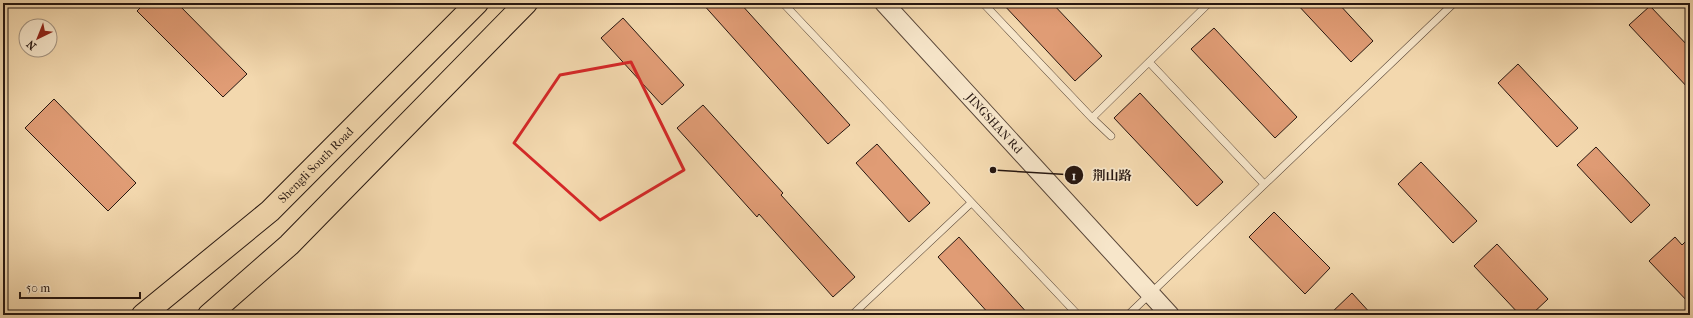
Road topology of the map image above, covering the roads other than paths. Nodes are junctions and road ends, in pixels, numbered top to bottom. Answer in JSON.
{"nodes":[{"id":1,"x":477,"y":3,"type":"edge"},
{"id":2,"x":526,"y":3,"type":"edge"},
{"id":3,"x":783,"y":3,"type":"edge"},
{"id":4,"x":884,"y":3,"type":"edge"},
{"id":5,"x":983,"y":3,"type":"edge"},
{"id":6,"x":1209,"y":3,"type":"edge"},
{"id":7,"x":1454,"y":3,"type":"edge"},
{"id":8,"x":1149,"y":62,"type":"junction"},
{"id":9,"x":1092,"y":118,"type":"junction"},
{"id":10,"x":1111,"y":136,"type":"dead end"},
{"id":11,"x":1264,"y":184,"type":"junction"},
{"id":12,"x":971,"y":203,"type":"junction"},
{"id":13,"x":1150,"y":294,"type":"junction"},
{"id":14,"x":143,"y":315,"type":"edge"},
{"id":15,"x":209,"y":315,"type":"edge"},
{"id":16,"x":852,"y":315,"type":"edge"},
{"id":17,"x":1078,"y":315,"type":"edge"},
{"id":18,"x":1128,"y":315,"type":"edge"},
{"id":19,"x":1170,"y":315,"type":"edge"}],
"edges":[{"from":1,"to":14,"type":"main road","name":"Shengli South Road"},
{"from":2,"to":15,"type":"main road"},
{"from":3,"to":12,"type":"lane"},
{"from":4,"to":13,"type":"street","name":"JINGSHAN Rd"},
{"from":5,"to":9,"type":"lane"},
{"from":6,"to":8,"type":"lane"},
{"from":7,"to":11,"type":"lane"},
{"from":8,"to":9,"type":"lane"},
{"from":8,"to":11,"type":"lane"},
{"from":9,"to":10,"type":"lane"},
{"from":11,"to":13,"type":"lane"},
{"from":12,"to":16,"type":"lane"},
{"from":12,"to":17,"type":"lane"},
{"from":13,"to":18,"type":"lane"},
{"from":13,"to":19,"type":"street","name":"JINGSHAN Rd"}]}
